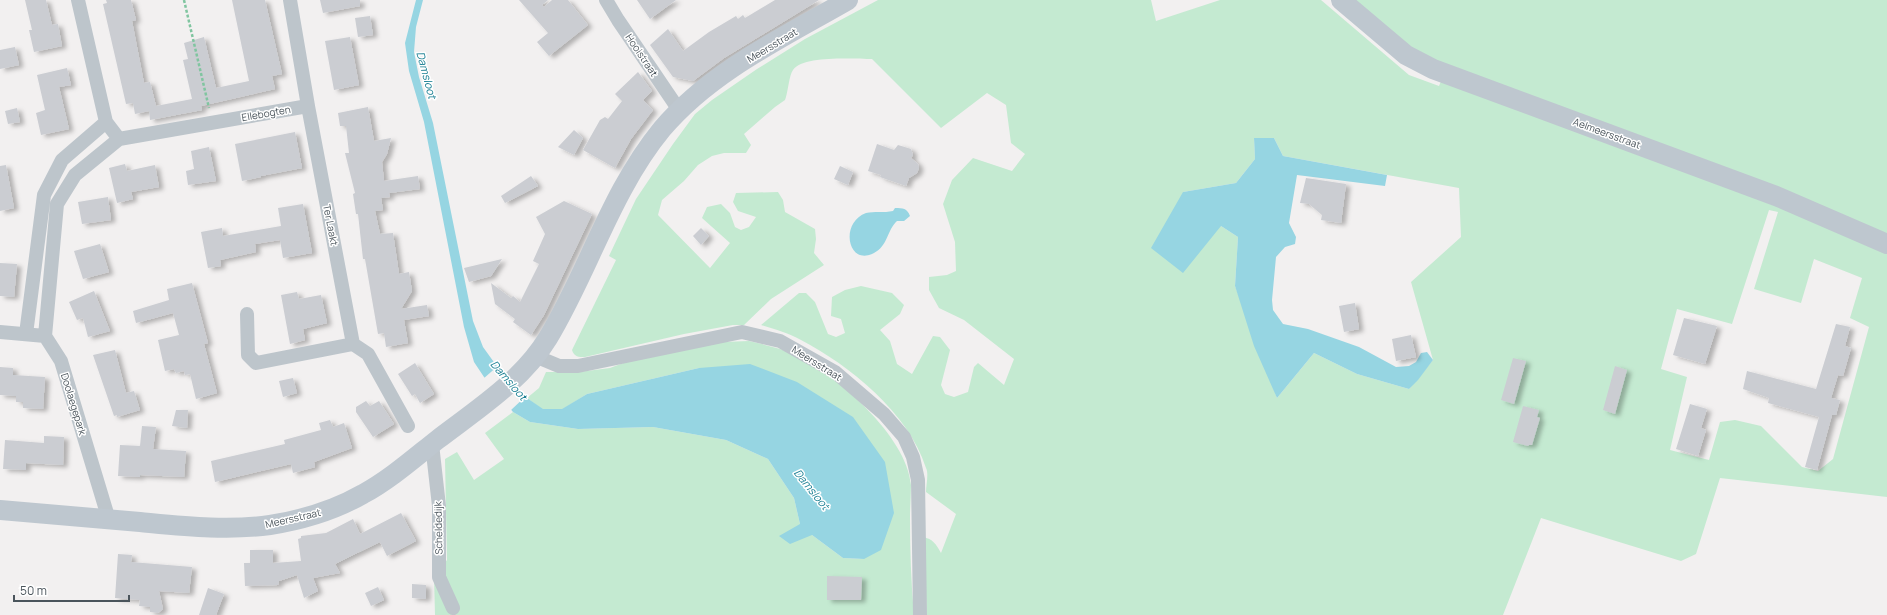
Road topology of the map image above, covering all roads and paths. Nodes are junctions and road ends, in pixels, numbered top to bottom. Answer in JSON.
{"nodes":[{"id":1,"x":78,"y":0,"type":"edge"},
{"id":2,"x":184,"y":0,"type":"edge"},
{"id":3,"x":290,"y":0,"type":"edge"},
{"id":4,"x":606,"y":0,"type":"edge"},
{"id":5,"x":848,"y":0,"type":"edge"},
{"id":6,"x":1342,"y":0,"type":"edge"},
{"id":7,"x":308,"y":106,"type":"junction"},
{"id":8,"x":679,"y":110,"type":"junction"},
{"id":9,"x":106,"y":122,"type":"junction"},
{"id":10,"x":212,"y":123,"type":"junction"},
{"id":11,"x":119,"y":139,"type":"junction"},
{"id":12,"x":1887,"y":244,"type":"edge"},
{"id":13,"x":247,"y":314,"type":"dead end"},
{"id":14,"x":0,"y":332,"type":"edge"},
{"id":15,"x":26,"y":334,"type":"junction"},
{"id":16,"x":45,"y":336,"type":"junction"},
{"id":17,"x":353,"y":344,"type":"junction"},
{"id":18,"x":534,"y":356,"type":"junction"},
{"id":19,"x":408,"y":426,"type":"dead end"},
{"id":20,"x":432,"y":444,"type":"junction"},
{"id":21,"x":0,"y":510,"type":"edge"},
{"id":22,"x":109,"y":520,"type":"junction"},
{"id":23,"x":453,"y":608,"type":"dead end"},
{"id":24,"x":920,"y":615,"type":"edge"}],
"edges":[{"from":1,"to":9,"type":"street"},
{"from":2,"to":10,"type":"path"},
{"from":3,"to":7,"type":"street"},
{"from":4,"to":8,"type":"street","name":"Hooistraat"},
{"from":5,"to":8,"type":"main road","name":"Meersstraat"},
{"from":6,"to":12,"type":"main road","name":"Aelmeersstraat"},
{"from":7,"to":10,"type":"street","name":"Ellebogten"},
{"from":7,"to":17,"type":"street","name":"Ter Laakt"},
{"from":8,"to":18,"type":"main road","name":"Meersstraat"},
{"from":9,"to":11,"type":"street"},
{"from":9,"to":15,"type":"street"},
{"from":10,"to":11,"type":"street","name":"Ellebogten"},
{"from":11,"to":16,"type":"street","name":"Ellebogten"},
{"from":13,"to":17,"type":"street"},
{"from":14,"to":15,"type":"street"},
{"from":15,"to":16,"type":"street"},
{"from":16,"to":22,"type":"street","name":"Doolaegepark"},
{"from":17,"to":19,"type":"street"},
{"from":18,"to":20,"type":"main road","name":"Meersstraat"},
{"from":18,"to":24,"type":"street","name":"Meersstraat"},
{"from":20,"to":22,"type":"main road","name":"Meersstraat"},
{"from":20,"to":23,"type":"street","name":"Scheldedijk"},
{"from":21,"to":22,"type":"main road","name":"Meersstraat"}]}
